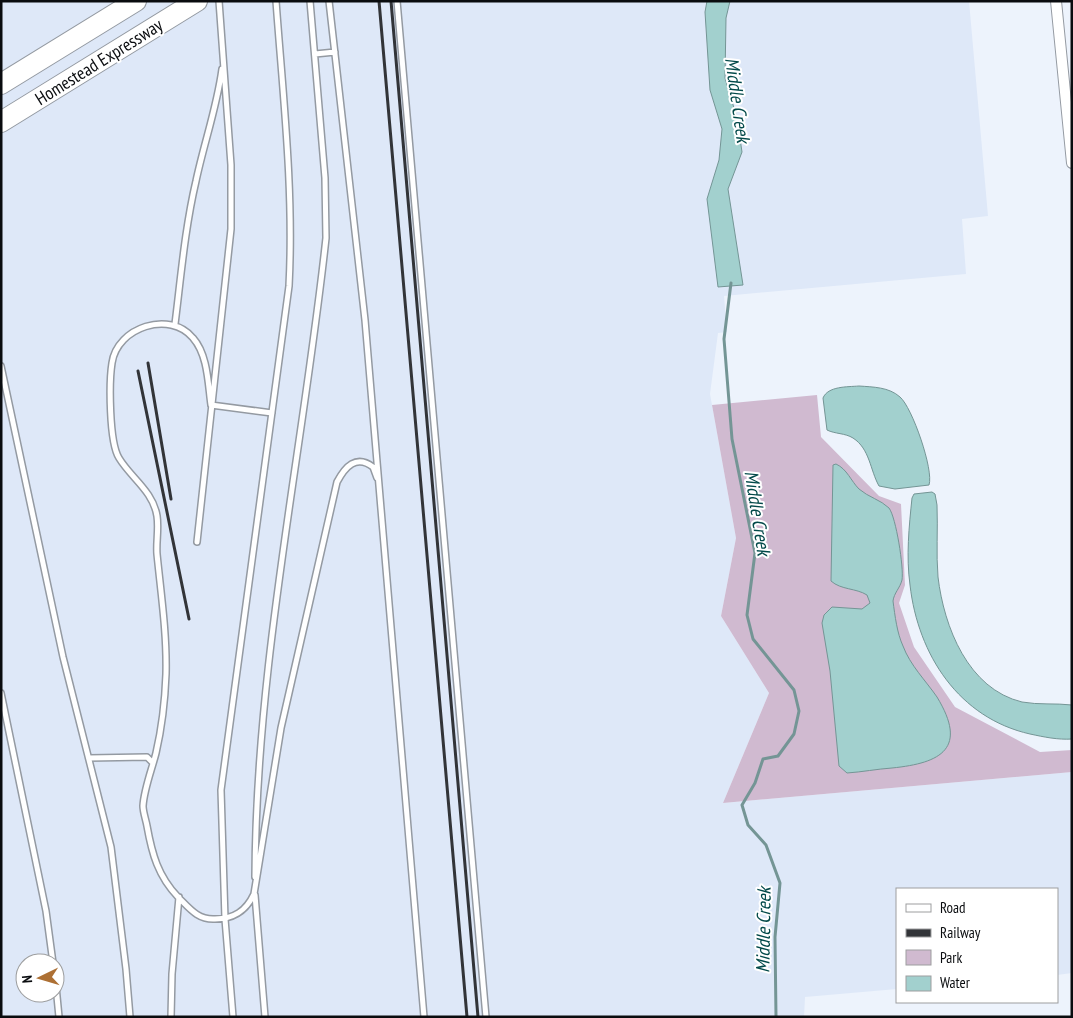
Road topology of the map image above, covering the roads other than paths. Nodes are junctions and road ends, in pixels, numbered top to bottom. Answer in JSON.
{"nodes":[{"id":1,"x":136,"y":1,"type":"edge"},
{"id":2,"x":197,"y":1,"type":"edge"},
{"id":3,"x":219,"y":1,"type":"edge"},
{"id":4,"x":276,"y":1,"type":"edge"},
{"id":5,"x":310,"y":1,"type":"edge"},
{"id":6,"x":329,"y":1,"type":"edge"},
{"id":7,"x":397,"y":1,"type":"edge"},
{"id":8,"x":1056,"y":1,"type":"edge"},
{"id":9,"x":335,"y":52,"type":"junction"},
{"id":10,"x":315,"y":54,"type":"junction"},
{"id":11,"x":223,"y":57,"type":"junction"},
{"id":12,"x":1,"y":84,"type":"edge"},
{"id":13,"x":1,"y":122,"type":"edge"},
{"id":14,"x":1072,"y":163,"type":"edge"},
{"id":15,"x":176,"y":324,"type":"junction"},
{"id":16,"x":1,"y":366,"type":"edge"},
{"id":17,"x":211,"y":406,"type":"junction"},
{"id":18,"x":272,"y":413,"type":"junction"},
{"id":19,"x":377,"y":478,"type":"junction"},
{"id":20,"x":197,"y":542,"type":"dead end"},
{"id":21,"x":1,"y":693,"type":"edge"},
{"id":22,"x":89,"y":758,"type":"junction"},
{"id":23,"x":153,"y":763,"type":"junction"},
{"id":24,"x":254,"y":894,"type":"junction"},
{"id":25,"x":178,"y":897,"type":"junction"},
{"id":26,"x":225,"y":919,"type":"junction"},
{"id":27,"x":52,"y":953,"type":"edge"},
{"id":28,"x":58,"y":1003,"type":"edge"},
{"id":29,"x":59,"y":1017,"type":"edge"},
{"id":30,"x":130,"y":1017,"type":"edge"},
{"id":31,"x":171,"y":1017,"type":"edge"},
{"id":32,"x":233,"y":1017,"type":"edge"},
{"id":33,"x":265,"y":1017,"type":"edge"},
{"id":34,"x":424,"y":1017,"type":"edge"},
{"id":35,"x":486,"y":1017,"type":"edge"}],
"edges":[{"from":1,"to":12,"type":"highway","name":"Homestead Expressway"},
{"from":2,"to":13,"type":"highway","name":"Homestead Expressway"},
{"from":3,"to":11,"type":"lane"},
{"from":4,"to":18,"type":"lane"},
{"from":5,"to":10,"type":"lane"},
{"from":6,"to":9,"type":"lane"},
{"from":7,"to":35,"type":"lane"},
{"from":8,"to":14,"type":"street"},
{"from":9,"to":10,"type":"lane"},
{"from":9,"to":19,"type":"lane"},
{"from":10,"to":24,"type":"lane"},
{"from":11,"to":15,"type":"lane"},
{"from":11,"to":17,"type":"lane"},
{"from":15,"to":17,"type":"lane"},
{"from":15,"to":23,"type":"lane"},
{"from":16,"to":22,"type":"lane"},
{"from":17,"to":18,"type":"lane"},
{"from":17,"to":20,"type":"lane"},
{"from":18,"to":26,"type":"lane"},
{"from":19,"to":24,"type":"lane"},
{"from":19,"to":34,"type":"lane"},
{"from":21,"to":27,"type":"lane"},
{"from":22,"to":23,"type":"lane"},
{"from":22,"to":30,"type":"lane"},
{"from":23,"to":25,"type":"lane"},
{"from":24,"to":26,"type":"lane"},
{"from":24,"to":33,"type":"lane"},
{"from":25,"to":26,"type":"lane"},
{"from":25,"to":31,"type":"lane"},
{"from":26,"to":32,"type":"lane"},
{"from":28,"to":29,"type":"lane"}]}
